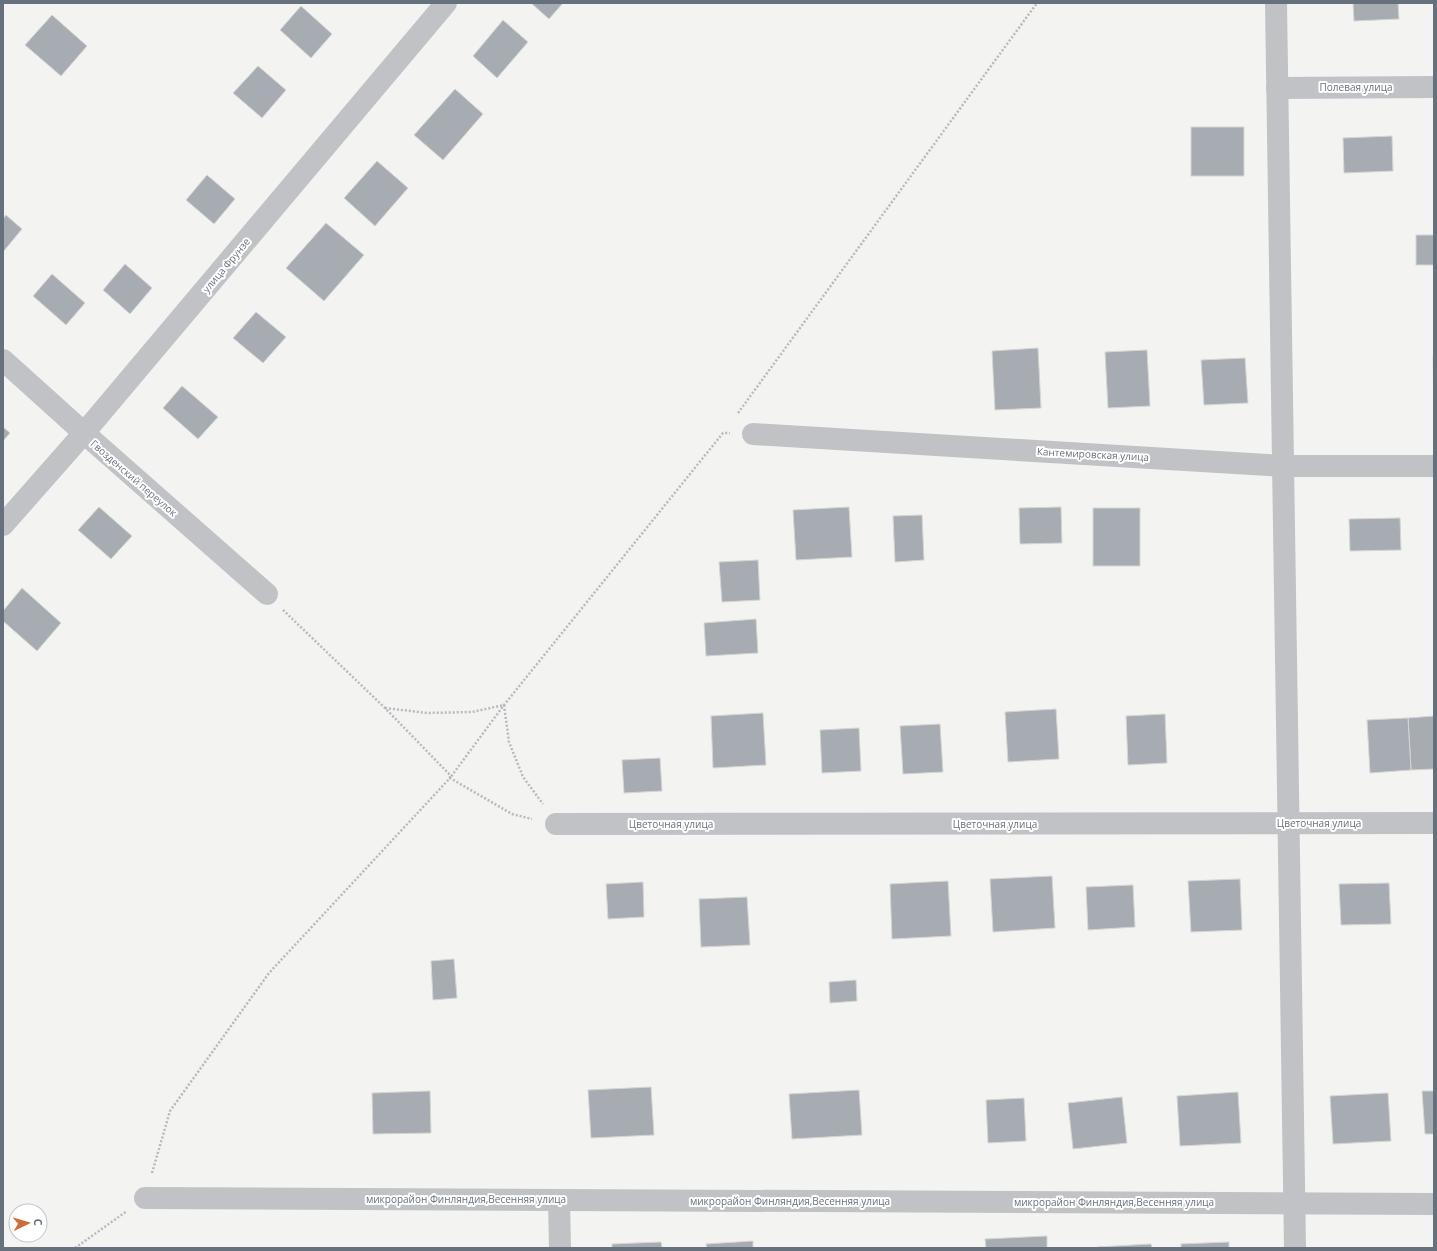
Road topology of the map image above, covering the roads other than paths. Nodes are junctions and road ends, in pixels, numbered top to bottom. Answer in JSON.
{"nodes":[{"id":1,"x":446,"y":3,"type":"edge"},
{"id":2,"x":1276,"y":3,"type":"edge"},
{"id":3,"x":1434,"y":87,"type":"edge"},
{"id":4,"x":1278,"y":88,"type":"junction"},
{"id":5,"x":3,"y":360,"type":"edge"},
{"id":6,"x":84,"y":434,"type":"junction"},
{"id":7,"x":753,"y":434,"type":"road end"},
{"id":8,"x":1283,"y":466,"type":"junction"},
{"id":9,"x":1434,"y":466,"type":"edge"},
{"id":10,"x":3,"y":525,"type":"edge"},
{"id":11,"x":267,"y":594,"type":"road end"},
{"id":12,"x":1289,"y":823,"type":"junction"},
{"id":13,"x":1434,"y":823,"type":"edge"},
{"id":14,"x":556,"y":824,"type":"road end"},
{"id":15,"x":145,"y":1198,"type":"road end"},
{"id":16,"x":559,"y":1200,"type":"junction"},
{"id":17,"x":1295,"y":1203,"type":"junction"},
{"id":18,"x":1434,"y":1204,"type":"edge"},
{"id":19,"x":560,"y":1248,"type":"edge"},
{"id":20,"x":1295,"y":1248,"type":"edge"}],
"edges":[{"from":1,"to":6,"type":"street","name":"улица Фрунзе"},
{"from":2,"to":4,"type":"street"},
{"from":3,"to":4,"type":"street","name":"Полевая улица"},
{"from":4,"to":8,"type":"street"},
{"from":5,"to":6,"type":"street","name":"Гвозденский переулок"},
{"from":6,"to":10,"type":"street","name":"улица Фрунзе"},
{"from":6,"to":11,"type":"street","name":"Гвозденский переулок"},
{"from":7,"to":8,"type":"street","name":"Кантемировская улица"},
{"from":8,"to":9,"type":"street","name":"Кантемировская улица"},
{"from":8,"to":12,"type":"street"},
{"from":12,"to":13,"type":"street","name":"Цветочная улица"},
{"from":12,"to":14,"type":"street","name":"Цветочная улица"},
{"from":12,"to":17,"type":"street"},
{"from":15,"to":16,"type":"street","name":"микрорайон Финляндия,Весенняя улица"},
{"from":16,"to":17,"type":"street","name":"микрорайон Финляндия,Весенняя улица"},
{"from":16,"to":19,"type":"street"},
{"from":17,"to":18,"type":"street","name":"микрорайон Финляндия,Весенняя улица"},
{"from":17,"to":20,"type":"street"}]}
